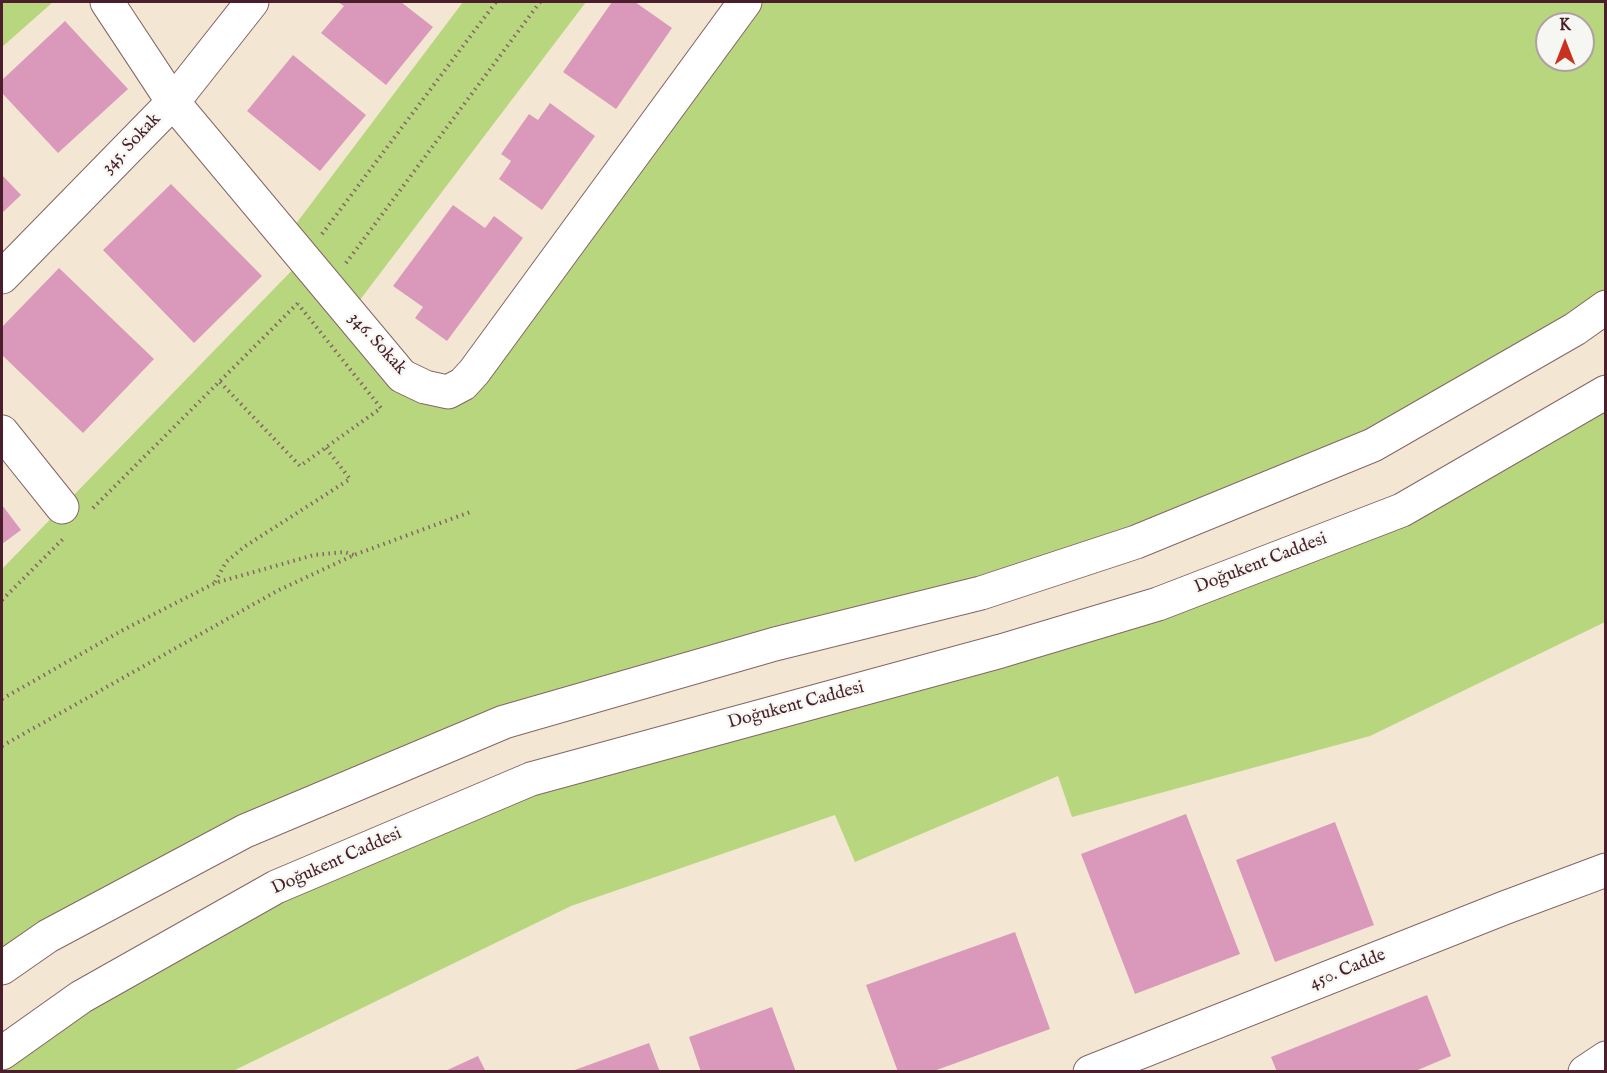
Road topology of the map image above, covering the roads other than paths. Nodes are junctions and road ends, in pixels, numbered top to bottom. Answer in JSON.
{"nodes":[{"id":1,"x":106,"y":2,"type":"edge"},
{"id":2,"x":252,"y":2,"type":"edge"},
{"id":3,"x":745,"y":2,"type":"edge"},
{"id":4,"x":172,"y":102,"type":"junction"},
{"id":5,"x":2,"y":277,"type":"edge"},
{"id":6,"x":1605,"y":307,"type":"edge"},
{"id":7,"x":1605,"y":392,"type":"edge"},
{"id":8,"x":2,"y":432,"type":"edge"},
{"id":9,"x":72,"y":518,"type":"road end"},
{"id":10,"x":1605,"y":870,"type":"edge"},
{"id":11,"x":2,"y":968,"type":"edge"},
{"id":12,"x":2,"y":1053,"type":"edge"},
{"id":13,"x":1605,"y":1058,"type":"edge"},
{"id":14,"x":1090,"y":1071,"type":"edge"},
{"id":15,"x":1585,"y":1071,"type":"edge"}],
"edges":[{"from":1,"to":4,"type":"main road","name":"346. Sokak"},
{"from":2,"to":4,"type":"main road","name":"345. Sokak"},
{"from":3,"to":4,"type":"main road","name":"346. Sokak"},
{"from":4,"to":5,"type":"main road","name":"345. Sokak"},
{"from":6,"to":11,"type":"main road"},
{"from":7,"to":12,"type":"main road","name":"Doğukent Caddesi"},
{"from":8,"to":9,"type":"main road"},
{"from":10,"to":14,"type":"main road","name":"450. Cadde"},
{"from":13,"to":15,"type":"main road"}]}
